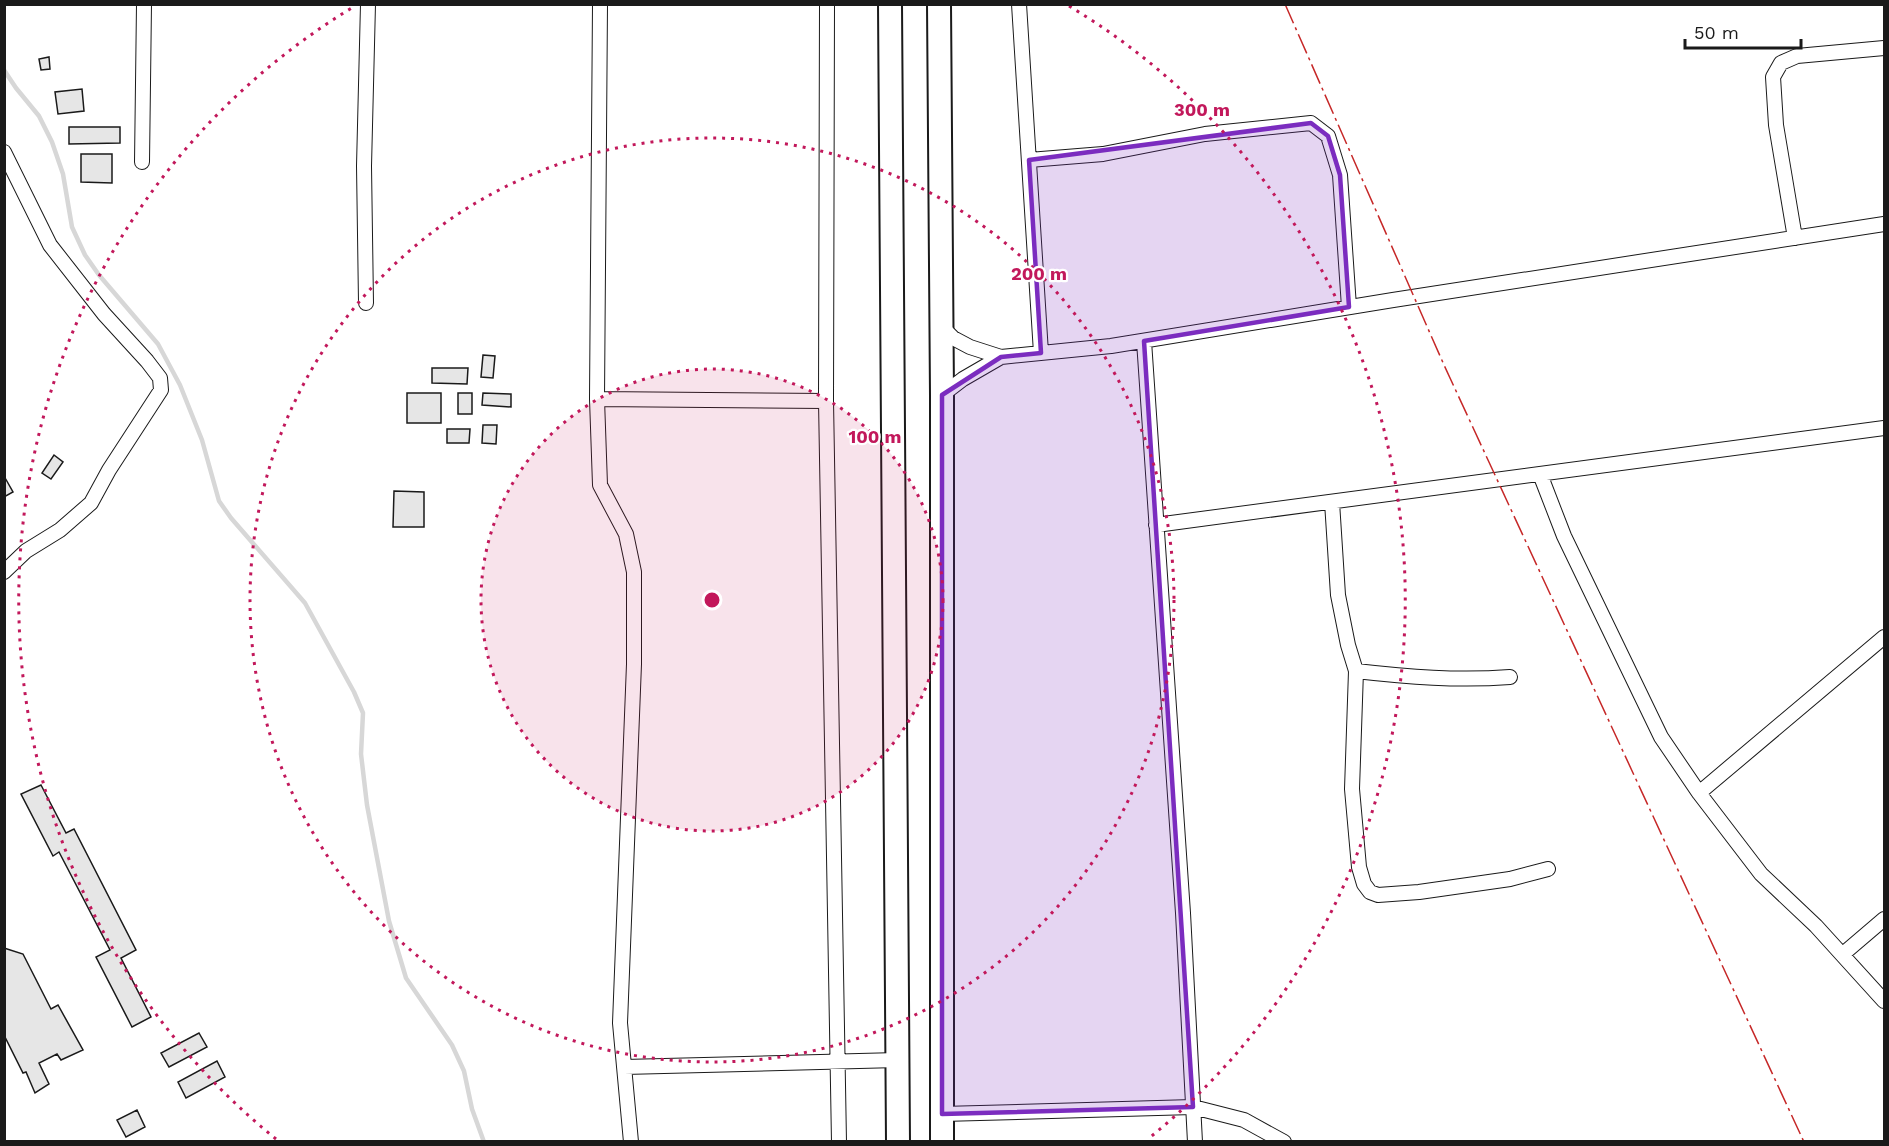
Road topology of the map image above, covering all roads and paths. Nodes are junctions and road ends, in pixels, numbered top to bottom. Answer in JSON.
{"nodes":[{"id":1,"x":144,"y":4,"type":"edge"},
{"id":2,"x":368,"y":4,"type":"edge"},
{"id":3,"x":600,"y":4,"type":"edge"},
{"id":4,"x":827,"y":4,"type":"edge"},
{"id":5,"x":890,"y":4,"type":"edge"},
{"id":6,"x":939,"y":4,"type":"edge"},
{"id":7,"x":1019,"y":4,"type":"edge"},
{"id":8,"x":1884,"y":48,"type":"edge"},
{"id":9,"x":4,"y":152,"type":"edge"},
{"id":10,"x":1029,"y":160,"type":"junction"},
{"id":11,"x":142,"y":162,"type":"dead end"},
{"id":12,"x":1884,"y":224,"type":"edge"},
{"id":13,"x":1795,"y":238,"type":"junction"},
{"id":14,"x":366,"y":303,"type":"dead end"},
{"id":15,"x":1349,"y":307,"type":"junction"},
{"id":16,"x":942,"y":327,"type":"junction"},
{"id":17,"x":1144,"y":341,"type":"junction"},
{"id":18,"x":1041,"y":353,"type":"junction"},
{"id":19,"x":1001,"y":357,"type":"junction"},
{"id":20,"x":942,"y":395,"type":"junction"},
{"id":21,"x":597,"y":399,"type":"junction"},
{"id":22,"x":826,"y":401,"type":"junction"},
{"id":23,"x":1884,"y":428,"type":"edge"},
{"id":24,"x":1540,"y":474,"type":"junction"},
{"id":25,"x":1332,"y":502,"type":"junction"},
{"id":26,"x":1156,"y":525,"type":"junction"},
{"id":27,"x":4,"y":572,"type":"edge"},
{"id":28,"x":1884,"y":637,"type":"edge"},
{"id":29,"x":1356,"y":671,"type":"junction"},
{"id":30,"x":1510,"y":677,"type":"dead end"},
{"id":31,"x":1699,"y":793,"type":"junction"},
{"id":32,"x":1548,"y":869,"type":"dead end"},
{"id":33,"x":1884,"y":919,"type":"edge"},
{"id":34,"x":1843,"y":954,"type":"junction"},
{"id":35,"x":1884,"y":1001,"type":"edge"},
{"id":36,"x":898,"y":1059,"type":"junction"},
{"id":37,"x":837,"y":1061,"type":"junction"},
{"id":38,"x":624,"y":1067,"type":"junction"},
{"id":39,"x":1193,"y":1107,"type":"junction"},
{"id":40,"x":942,"y":1114,"type":"junction"},
{"id":41,"x":631,"y":1142,"type":"edge"},
{"id":42,"x":839,"y":1142,"type":"edge"},
{"id":43,"x":898,"y":1142,"type":"edge"},
{"id":44,"x":942,"y":1142,"type":"edge"},
{"id":45,"x":1195,"y":1142,"type":"edge"},
{"id":46,"x":1284,"y":1142,"type":"edge"}],
"edges":[{"from":1,"to":11,"type":"street"},
{"from":2,"to":14,"type":"street"},
{"from":3,"to":21,"type":"street"},
{"from":4,"to":22,"type":"street"},
{"from":5,"to":36,"type":"highway"},
{"from":6,"to":16,"type":"highway"},
{"from":7,"to":10,"type":"street"},
{"from":8,"to":13,"type":"street"},
{"from":9,"to":27,"type":"street"},
{"from":10,"to":15,"type":"street"},
{"from":10,"to":18,"type":"street"},
{"from":12,"to":13,"type":"street"},
{"from":13,"to":15,"type":"street"},
{"from":15,"to":17,"type":"street"},
{"from":16,"to":19,"type":"street"},
{"from":16,"to":20,"type":"highway"},
{"from":17,"to":18,"type":"street"},
{"from":17,"to":26,"type":"street"},
{"from":18,"to":19,"type":"street"},
{"from":19,"to":20,"type":"street"},
{"from":20,"to":40,"type":"highway"},
{"from":21,"to":22,"type":"street"},
{"from":21,"to":38,"type":"street"},
{"from":22,"to":37,"type":"street"},
{"from":23,"to":24,"type":"street"},
{"from":24,"to":25,"type":"street"},
{"from":24,"to":31,"type":"street"},
{"from":25,"to":26,"type":"street"},
{"from":25,"to":29,"type":"street"},
{"from":26,"to":39,"type":"street"},
{"from":28,"to":31,"type":"street"},
{"from":29,"to":30,"type":"street"},
{"from":29,"to":32,"type":"street"},
{"from":31,"to":34,"type":"street"},
{"from":33,"to":34,"type":"street"},
{"from":34,"to":35,"type":"street"},
{"from":36,"to":37,"type":"street"},
{"from":36,"to":43,"type":"highway"},
{"from":37,"to":38,"type":"street"},
{"from":37,"to":42,"type":"street"},
{"from":38,"to":41,"type":"street"},
{"from":39,"to":40,"type":"street"},
{"from":39,"to":45,"type":"street"},
{"from":39,"to":46,"type":"street"},
{"from":40,"to":44,"type":"highway"}]}
